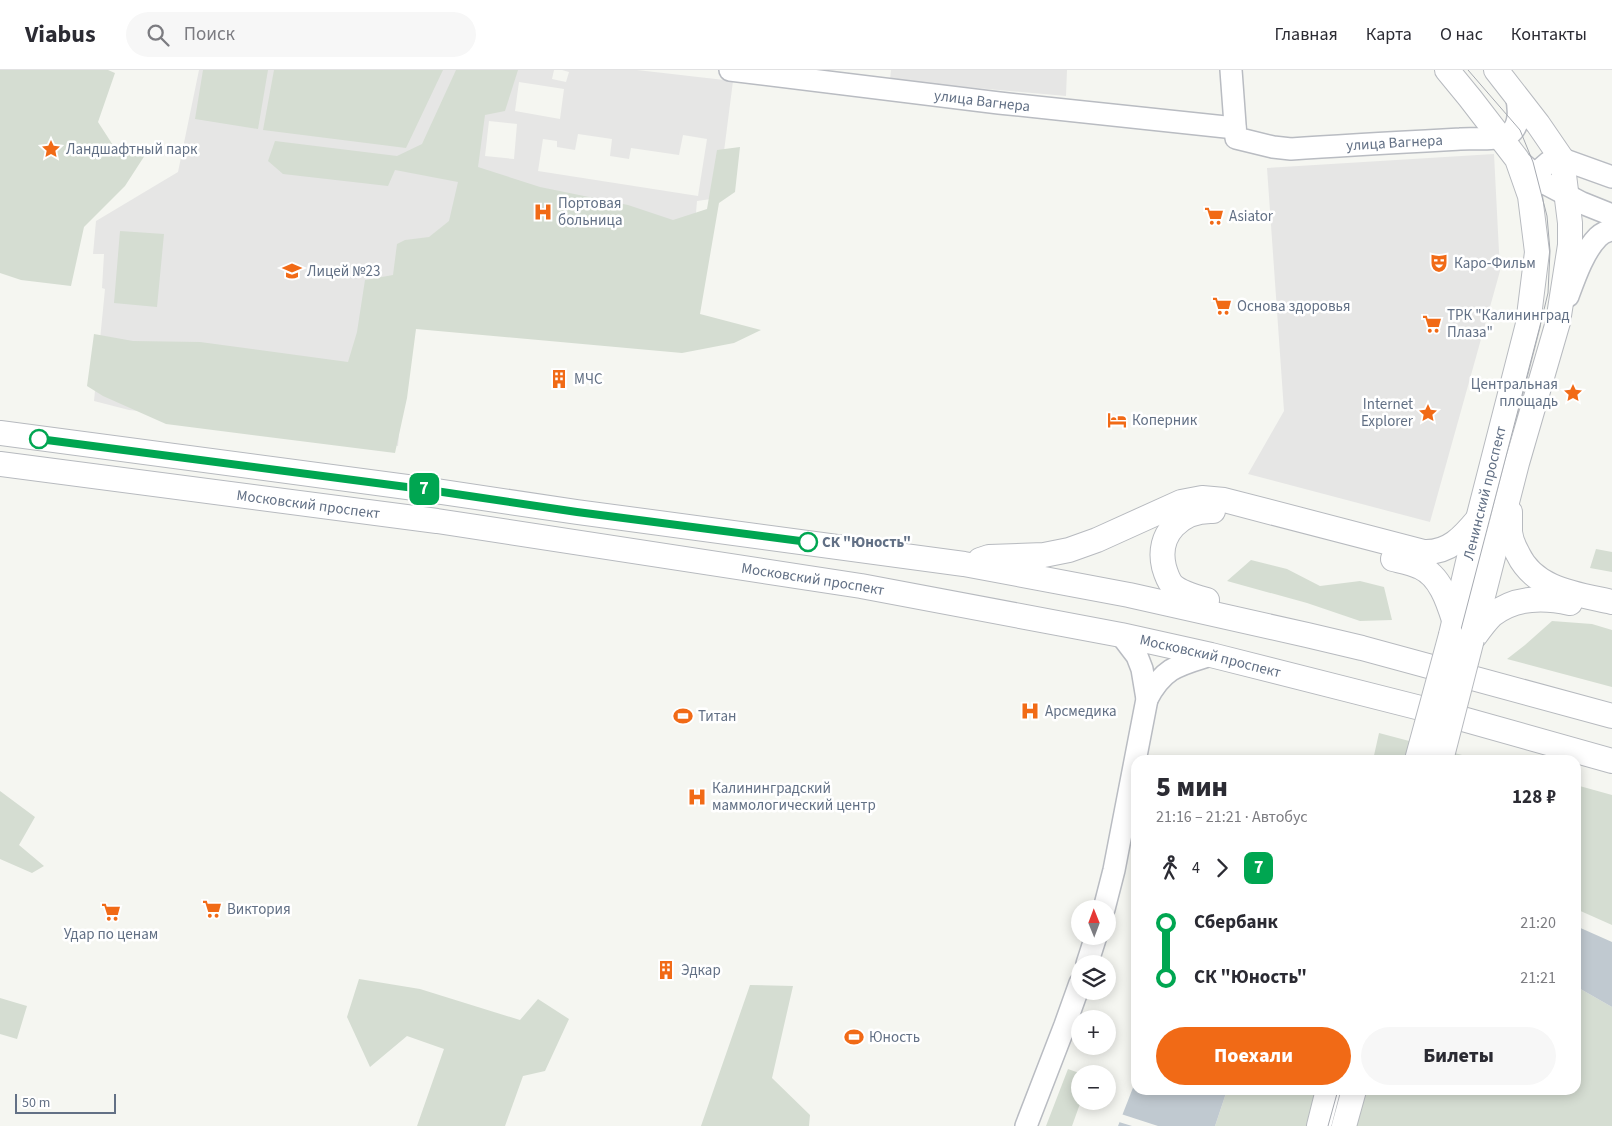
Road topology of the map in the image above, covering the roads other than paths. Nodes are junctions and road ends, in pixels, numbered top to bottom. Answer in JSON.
{"nodes":[{"id":1,"x":730,"y":70,"type":"edge"},
{"id":2,"x":1232,"y":70,"type":"edge"},
{"id":3,"x":1447,"y":70,"type":"edge"},
{"id":4,"x":1496,"y":70,"type":"edge"},
{"id":5,"x":1516,"y":95,"type":"junction"},
{"id":6,"x":1236,"y":133,"type":"junction"},
{"id":7,"x":1502,"y":138,"type":"junction"},
{"id":8,"x":1562,"y":159,"type":"junction"},
{"id":9,"x":1612,"y":177,"type":"edge"},
{"id":10,"x":1534,"y":186,"type":"junction"},
{"id":11,"x":1566,"y":196,"type":"junction"},
{"id":12,"x":1612,"y":215,"type":"edge"},
{"id":13,"x":1612,"y":230,"type":"edge"},
{"id":14,"x":1558,"y":322,"type":"junction"},
{"id":15,"x":0,"y":433,"type":"edge"},
{"id":16,"x":0,"y":464,"type":"edge"},
{"id":17,"x":1511,"y":488,"type":"junction"},
{"id":18,"x":577,"y":512,"type":"junction"},
{"id":19,"x":1478,"y":518,"type":"junction"},
{"id":20,"x":571,"y":542,"type":"junction"},
{"id":21,"x":964,"y":564,"type":"junction"},
{"id":22,"x":1612,"y":602,"type":"edge"},
{"id":23,"x":1612,"y":614,"type":"edge"},
{"id":24,"x":1459,"y":631,"type":"junction"},
{"id":25,"x":1307,"y":634,"type":"junction"},
{"id":26,"x":1121,"y":635,"type":"junction"},
{"id":27,"x":1211,"y":655,"type":"junction"},
{"id":28,"x":1147,"y":699,"type":"junction"},
{"id":29,"x":1612,"y":716,"type":"edge"},
{"id":30,"x":1136,"y":755,"type":"edge"},
{"id":31,"x":1419,"y":755,"type":"edge"},
{"id":32,"x":1441,"y":755,"type":"edge"},
{"id":33,"x":1612,"y":761,"type":"edge"},
{"id":34,"x":1131,"y":782,"type":"edge"},
{"id":35,"x":1106,"y":900,"type":"edge"},
{"id":36,"x":1074,"y":1000,"type":"edge"},
{"id":37,"x":1327,"y":1095,"type":"edge"},
{"id":38,"x":1353,"y":1095,"type":"edge"},
{"id":39,"x":1026,"y":1126,"type":"edge"},
{"id":40,"x":1319,"y":1126,"type":"edge"},
{"id":41,"x":1344,"y":1126,"type":"edge"}],
"edges":[{"from":1,"to":6,"type":"street","name":"улица Вагнера"},
{"from":2,"to":6,"type":"street"},
{"from":3,"to":7,"type":"main road","name":"Ленинский проспект"},
{"from":4,"to":5,"type":"main road","name":"Ленинский проспект"},
{"from":5,"to":7,"type":"street"},
{"from":5,"to":8,"type":"main road","name":"Ленинский проспект"},
{"from":6,"to":7,"type":"street","name":"улица Вагнера"},
{"from":7,"to":10,"type":"main road","name":"Ленинский проспект"},
{"from":8,"to":9,"type":"street"},
{"from":8,"to":10,"type":"street"},
{"from":8,"to":11,"type":"main road","name":"Ленинский проспект"},
{"from":10,"to":11,"type":"street"},
{"from":10,"to":19,"type":"main road","name":"Ленинский проспект"},
{"from":11,"to":12,"type":"street"},
{"from":11,"to":14,"type":"main road","name":"Ленинский проспект"},
{"from":13,"to":14,"type":"street"},
{"from":14,"to":17,"type":"main road","name":"Ленинский проспект"},
{"from":15,"to":18,"type":"main road","name":"Московский проспект"},
{"from":16,"to":20,"type":"main road","name":"Московский проспект"},
{"from":17,"to":22,"type":"main road"},
{"from":17,"to":24,"type":"main road","name":"Ленинский проспект"},
{"from":18,"to":20,"type":"main road"},
{"from":18,"to":21,"type":"main road","name":"Московский проспект"},
{"from":19,"to":21,"type":"main road"},
{"from":19,"to":24,"type":"main road","name":"Ленинский проспект"},
{"from":20,"to":26,"type":"main road","name":"Московский проспект"},
{"from":21,"to":25,"type":"main road","name":"Московский проспект"},
{"from":23,"to":24,"type":"main road"},
{"from":24,"to":25,"type":"main road"},
{"from":24,"to":31,"type":"main road","name":"Ленинский проспект","bridge":true},
{"from":24,"to":32,"type":"main road","name":"Ленинский проспект","bridge":true},
{"from":25,"to":29,"type":"main road","name":"Московский проспект"},
{"from":26,"to":27,"type":"main road","name":"Московский проспект"},
{"from":26,"to":28,"type":"street"},
{"from":27,"to":28,"type":"street"},
{"from":27,"to":33,"type":"main road","name":"Московский проспект"},
{"from":28,"to":30,"type":"street"},
{"from":34,"to":35,"type":"street"},
{"from":36,"to":39,"type":"street"},
{"from":37,"to":40,"type":"main road"},
{"from":38,"to":41,"type":"main road"}]}
